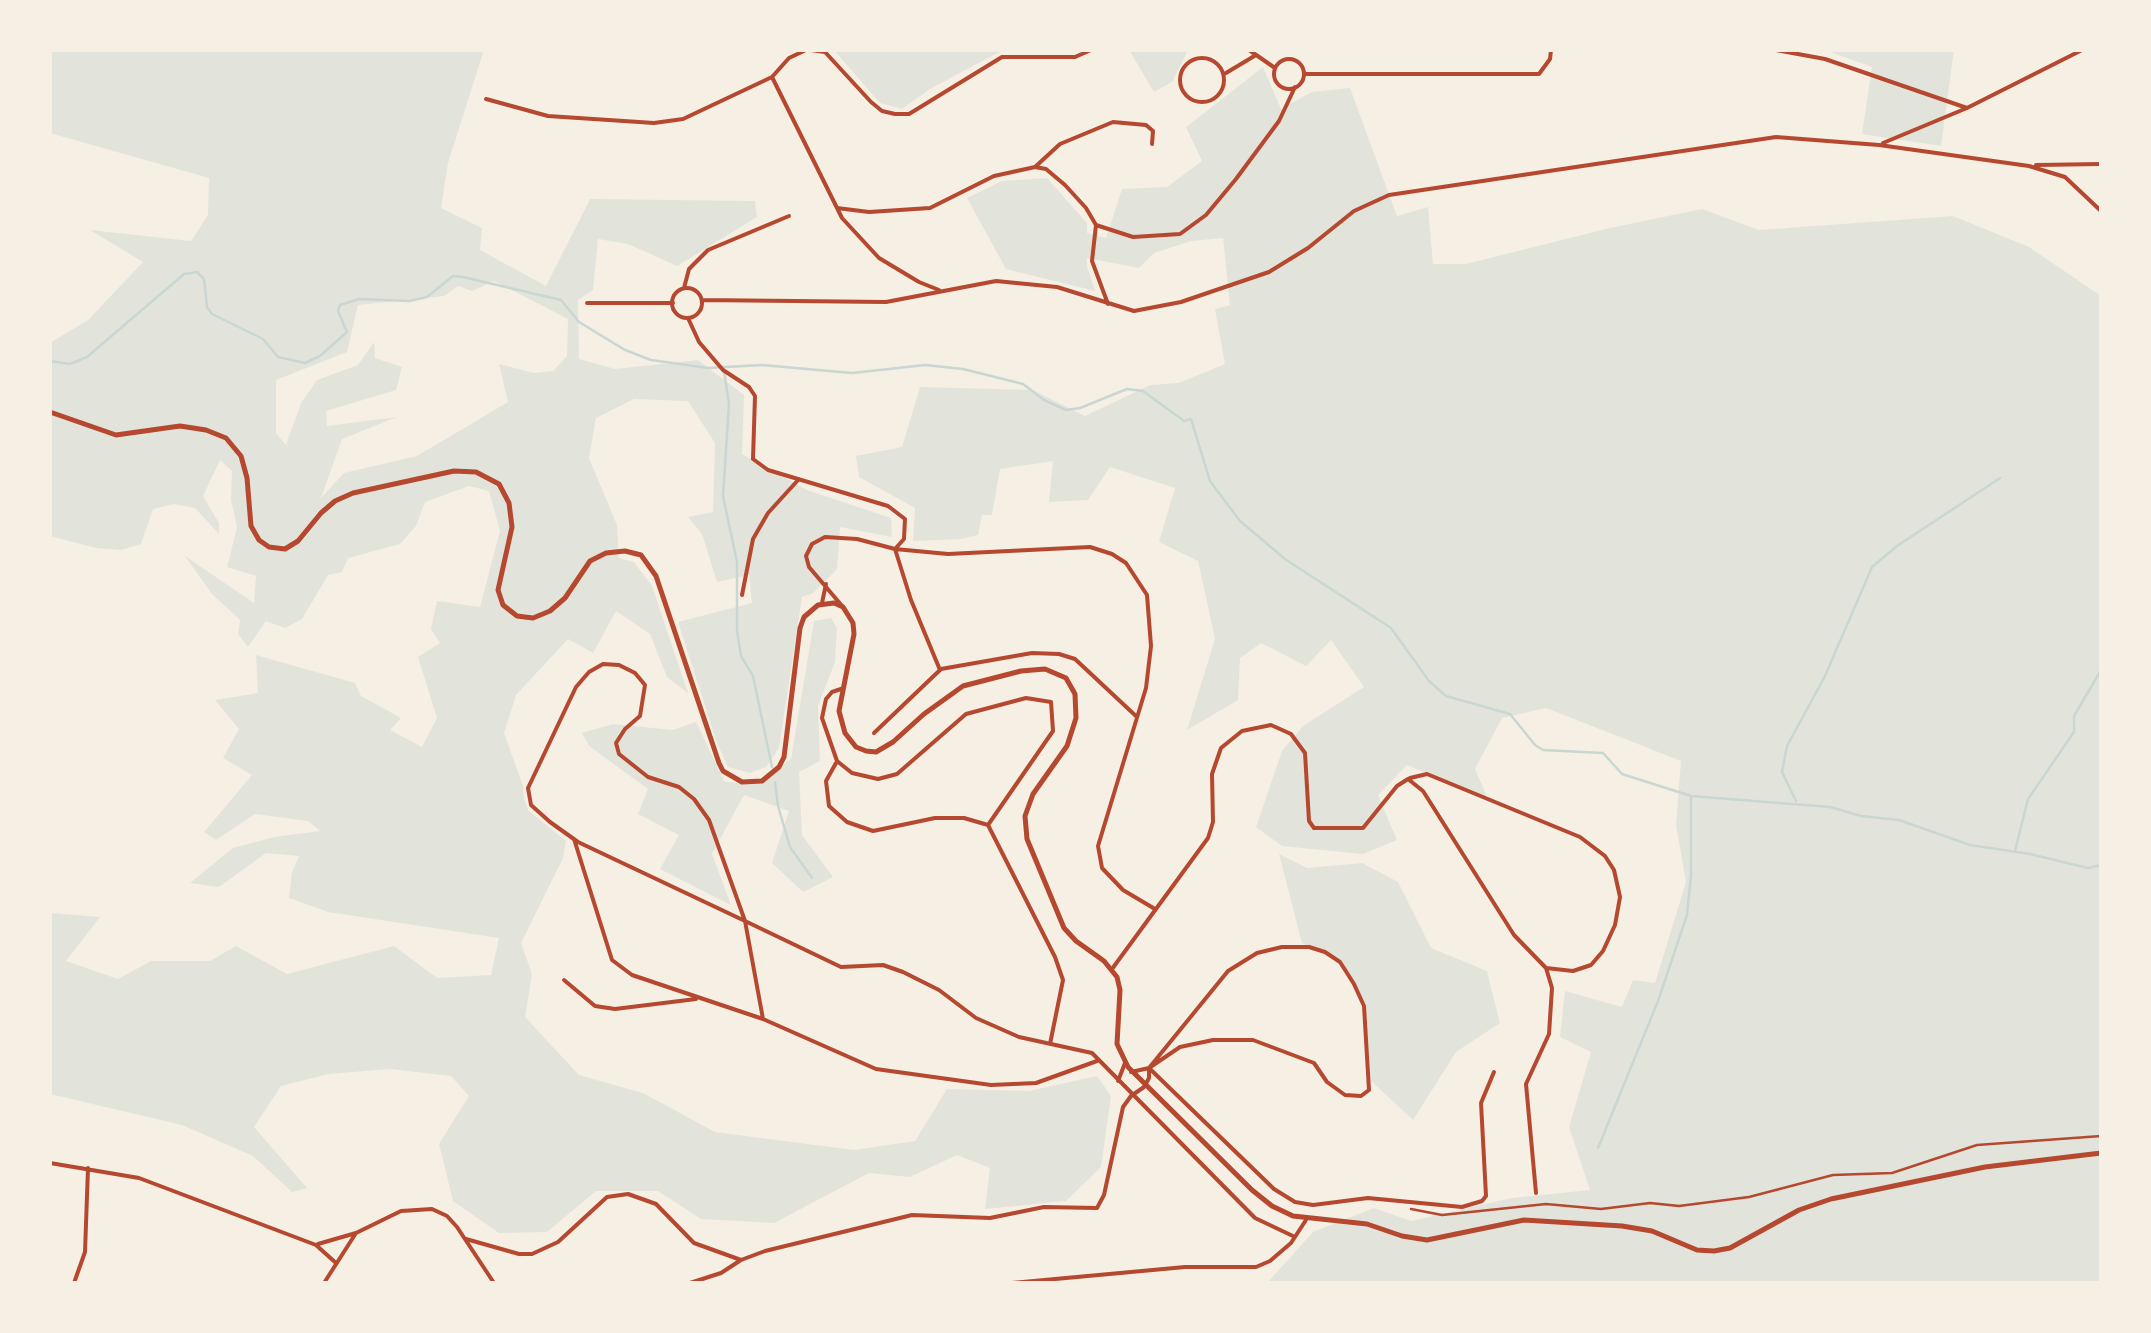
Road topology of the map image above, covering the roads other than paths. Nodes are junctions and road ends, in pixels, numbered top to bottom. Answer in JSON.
{"nodes":[{"id":1,"x":809,"y":50,"type":"edge"},
{"id":2,"x":1091,"y":50,"type":"edge"},
{"id":3,"x":1249,"y":50,"type":"edge"},
{"id":4,"x":1286,"y":50,"type":"edge"},
{"id":5,"x":1551,"y":50,"type":"edge"},
{"id":6,"x":1776,"y":50,"type":"edge"},
{"id":7,"x":2082,"y":50,"type":"edge"},
{"id":8,"x":826,"y":52,"type":"edge"},
{"id":9,"x":1256,"y":55,"type":"junction"},
{"id":10,"x":1288,"y":58,"type":"junction"},
{"id":11,"x":1275,"y":68,"type":"junction"},
{"id":12,"x":1224,"y":74,"type":"junction"},
{"id":13,"x":1304,"y":74,"type":"junction"},
{"id":14,"x":772,"y":77,"type":"junction"},
{"id":15,"x":1295,"y":88,"type":"junction"},
{"id":16,"x":486,"y":99,"type":"dead end"},
{"id":17,"x":1967,"y":108,"type":"junction"},
{"id":18,"x":1152,"y":144,"type":"dead end"},
{"id":19,"x":1878,"y":144,"type":"junction"},
{"id":20,"x":2101,"y":164,"type":"edge"},
{"id":21,"x":2028,"y":166,"type":"junction"},
{"id":22,"x":1036,"y":167,"type":"junction"},
{"id":23,"x":837,"y":208,"type":"junction"},
{"id":24,"x":2101,"y":211,"type":"edge"},
{"id":25,"x":788,"y":216,"type":"dead end"},
{"id":26,"x":1096,"y":226,"type":"junction"},
{"id":27,"x":684,"y":288,"type":"junction"},
{"id":28,"x":942,"y":291,"type":"junction"},
{"id":29,"x":702,"y":300,"type":"junction"},
{"id":30,"x":587,"y":303,"type":"dead end"},
{"id":31,"x":672,"y":303,"type":"junction"},
{"id":32,"x":1108,"y":304,"type":"junction"},
{"id":33,"x":688,"y":318,"type":"junction"},
{"id":34,"x":50,"y":412,"type":"edge"},
{"id":35,"x":799,"y":478,"type":"junction"},
{"id":36,"x":895,"y":549,"type":"junction"},
{"id":37,"x":826,"y":584,"type":"junction"},
{"id":38,"x":742,"y":594,"type":"dead end"},
{"id":39,"x":821,"y":604,"type":"junction"},
{"id":40,"x":843,"y":607,"type":"junction"},
{"id":41,"x":940,"y":670,"type":"junction"},
{"id":42,"x":841,"y":689,"type":"junction"},
{"id":43,"x":1137,"y":717,"type":"junction"},
{"id":44,"x":874,"y":733,"type":"dead end"},
{"id":45,"x":836,"y":762,"type":"junction"},
{"id":46,"x":1408,"y":779,"type":"junction"},
{"id":47,"x":988,"y":824,"type":"junction"},
{"id":48,"x":574,"y":839,"type":"junction"},
{"id":49,"x":1155,"y":909,"type":"junction"},
{"id":50,"x":745,"y":921,"type":"junction"},
{"id":51,"x":1546,"y":968,"type":"junction"},
{"id":52,"x":1112,"y":969,"type":"junction"},
{"id":53,"x":564,"y":980,"type":"dead end"},
{"id":54,"x":700,"y":998,"type":"junction"},
{"id":55,"x":763,"y":1019,"type":"junction"},
{"id":56,"x":1050,"y":1044,"type":"junction"},
{"id":57,"x":1099,"y":1060,"type":"junction"},
{"id":58,"x":1124,"y":1062,"type":"junction"},
{"id":59,"x":1149,"y":1068,"type":"junction"},
{"id":60,"x":1130,"y":1071,"type":"junction"},
{"id":61,"x":1494,"y":1072,"type":"dead end"},
{"id":62,"x":1118,"y":1080,"type":"junction"},
{"id":63,"x":1144,"y":1087,"type":"junction"},
{"id":64,"x":1131,"y":1096,"type":"junction"},
{"id":65,"x":2101,"y":1153,"type":"edge"},
{"id":66,"x":50,"y":1163,"type":"edge"},
{"id":67,"x":88,"y":1168,"type":"junction"},
{"id":68,"x":1536,"y":1194,"type":"dead end"},
{"id":69,"x":1306,"y":1220,"type":"junction"},
{"id":70,"x":356,"y":1233,"type":"junction"},
{"id":71,"x":1296,"y":1237,"type":"junction"},
{"id":72,"x":466,"y":1239,"type":"junction"},
{"id":73,"x":316,"y":1245,"type":"junction"},
{"id":74,"x":740,"y":1260,"type":"junction"},
{"id":75,"x":336,"y":1263,"type":"junction"},
{"id":76,"x":74,"y":1283,"type":"edge"},
{"id":77,"x":324,"y":1283,"type":"edge"},
{"id":78,"x":494,"y":1283,"type":"edge"},
{"id":79,"x":690,"y":1283,"type":"edge"},
{"id":80,"x":1012,"y":1283,"type":"edge"}],
"edges":[{"from":1,"to":8,"type":"street"},
{"from":1,"to":14,"type":"street"},
{"from":2,"to":8,"type":"street"},
{"from":3,"to":9,"type":"street"},
{"from":4,"to":10,"type":"street"},
{"from":5,"to":13,"type":"street"},
{"from":6,"to":17,"type":"street"},
{"from":7,"to":17,"type":"street"},
{"from":9,"to":11,"type":"street"},
{"from":9,"to":12,"type":"street"},
{"from":10,"to":11,"type":"street"},
{"from":10,"to":13,"type":"street"},
{"from":11,"to":15,"type":"street"},
{"from":12,"to":12,"type":"street"},
{"from":13,"to":15,"type":"street"},
{"from":14,"to":16,"type":"street"},
{"from":14,"to":23,"type":"street"},
{"from":15,"to":26,"type":"street"},
{"from":17,"to":19,"type":"street"},
{"from":18,"to":22,"type":"street"},
{"from":19,"to":21,"type":"street"},
{"from":19,"to":32,"type":"street"},
{"from":20,"to":21,"type":"street"},
{"from":21,"to":24,"type":"street"},
{"from":22,"to":23,"type":"street"},
{"from":22,"to":26,"type":"street"},
{"from":23,"to":28,"type":"street"},
{"from":25,"to":27,"type":"street"},
{"from":26,"to":32,"type":"street"},
{"from":27,"to":29,"type":"street"},
{"from":27,"to":31,"type":"street"},
{"from":28,"to":29,"type":"street"},
{"from":28,"to":32,"type":"street"},
{"from":29,"to":33,"type":"street"},
{"from":30,"to":31,"type":"street"},
{"from":31,"to":33,"type":"street"},
{"from":33,"to":35,"type":"street"},
{"from":34,"to":39,"type":"main road"},
{"from":35,"to":36,"type":"street"},
{"from":35,"to":38,"type":"street"},
{"from":36,"to":37,"type":"street"},
{"from":36,"to":41,"type":"street"},
{"from":36,"to":43,"type":"street"},
{"from":37,"to":39,"type":"street"},
{"from":37,"to":40,"type":"street"},
{"from":39,"to":40,"type":"main road"},
{"from":40,"to":42,"type":"main road"},
{"from":41,"to":43,"type":"street"},
{"from":41,"to":44,"type":"street"},
{"from":42,"to":45,"type":"street"},
{"from":42,"to":52,"type":"main road"},
{"from":43,"to":49,"type":"street"},
{"from":45,"to":47,"type":"street"},
{"from":45,"to":47,"type":"street"},
{"from":46,"to":49,"type":"street"},
{"from":46,"to":51,"type":"street"},
{"from":46,"to":51,"type":"street"},
{"from":47,"to":56,"type":"street"},
{"from":48,"to":50,"type":"street"},
{"from":48,"to":50,"type":"street"},
{"from":48,"to":54,"type":"street"},
{"from":49,"to":52,"type":"street"},
{"from":50,"to":55,"type":"street"},
{"from":50,"to":56,"type":"street"},
{"from":51,"to":68,"type":"street"},
{"from":52,"to":58,"type":"main road"},
{"from":53,"to":54,"type":"street"},
{"from":54,"to":55,"type":"street"},
{"from":55,"to":57,"type":"street"},
{"from":56,"to":57,"type":"street"},
{"from":57,"to":62,"type":"street"},
{"from":58,"to":60,"type":"main road"},
{"from":58,"to":62,"type":"street"},
{"from":59,"to":59,"type":"street"},
{"from":59,"to":60,"type":"street"},
{"from":59,"to":61,"type":"street"},
{"from":59,"to":63,"type":"street"},
{"from":60,"to":63,"type":"main road"},
{"from":62,"to":64,"type":"street"},
{"from":63,"to":64,"type":"street"},
{"from":63,"to":69,"type":"main road"},
{"from":64,"to":71,"type":"street"},
{"from":64,"to":74,"type":"street"},
{"from":65,"to":69,"type":"main road"},
{"from":66,"to":67,"type":"street"},
{"from":67,"to":73,"type":"street"},
{"from":67,"to":76,"type":"street"},
{"from":69,"to":71,"type":"street"},
{"from":70,"to":72,"type":"street"},
{"from":70,"to":73,"type":"street"},
{"from":70,"to":75,"type":"street"},
{"from":71,"to":80,"type":"street"},
{"from":72,"to":74,"type":"street"},
{"from":72,"to":78,"type":"street"},
{"from":73,"to":75,"type":"street"},
{"from":74,"to":79,"type":"street"},
{"from":75,"to":77,"type":"street"}]}
